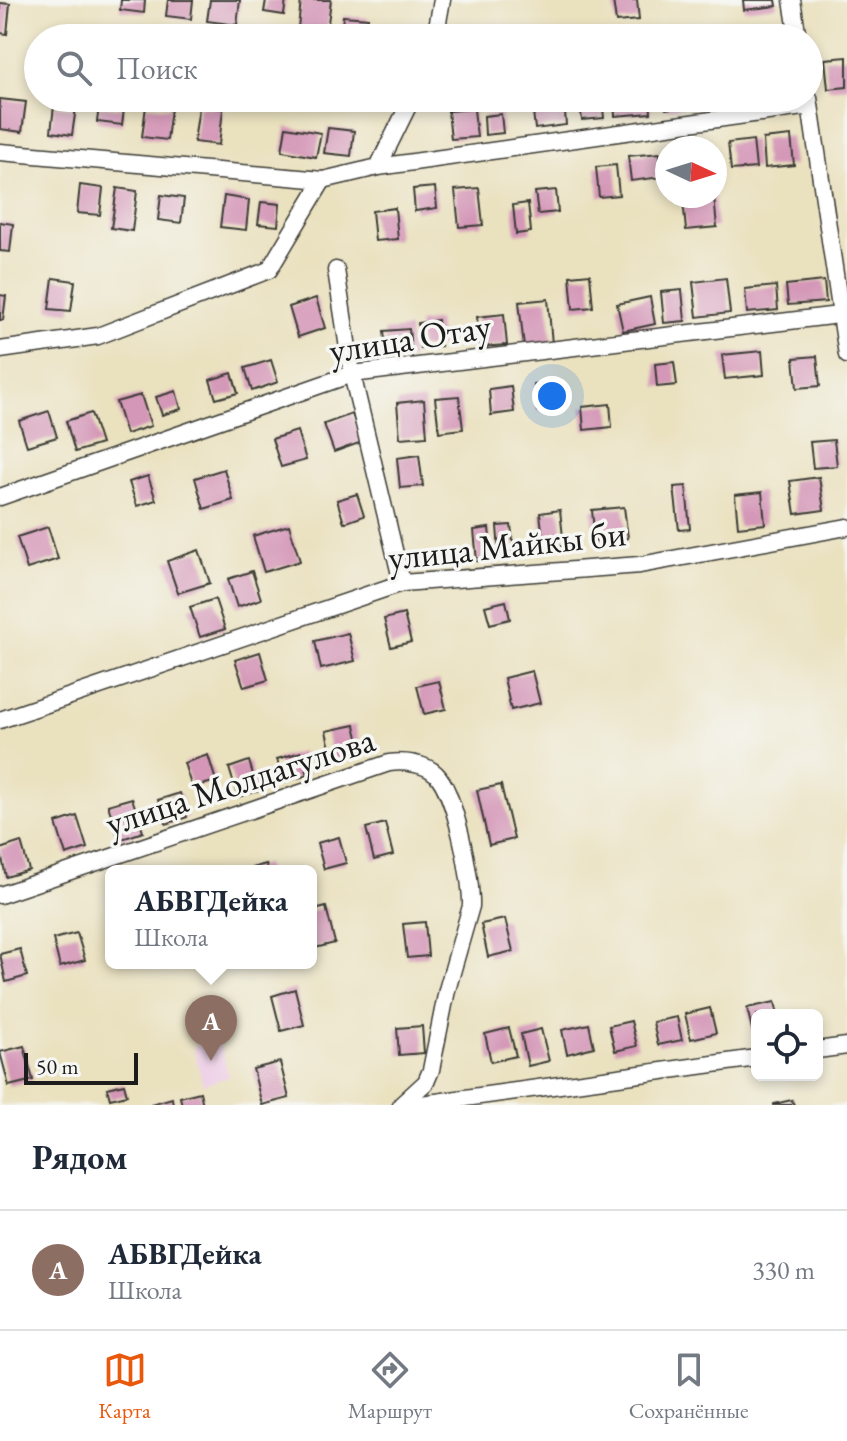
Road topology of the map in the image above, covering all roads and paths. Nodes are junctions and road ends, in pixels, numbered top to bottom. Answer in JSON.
{"nodes":[{"id":1,"x":442,"y":0,"type":"edge"},
{"id":2,"x":792,"y":0,"type":"edge"},
{"id":3,"x":438,"y":24,"type":"edge"},
{"id":4,"x":796,"y":24,"type":"edge"},
{"id":5,"x":405,"y":112,"type":"edge"},
{"id":6,"x":743,"y":112,"type":"edge"},
{"id":7,"x":811,"y":112,"type":"edge"},
{"id":8,"x":0,"y":152,"type":"edge"},
{"id":9,"x":378,"y":167,"type":"junction"},
{"id":10,"x":323,"y":180,"type":"junction"},
{"id":11,"x":336,"y":270,"type":"dead end"},
{"id":12,"x":844,"y":315,"type":"edge"},
{"id":13,"x":0,"y":350,"type":"edge"},
{"id":14,"x":847,"y":355,"type":"edge"},
{"id":15,"x":352,"y":374,"type":"junction"},
{"id":16,"x":0,"y":497,"type":"edge"},
{"id":17,"x":847,"y":527,"type":"edge"},
{"id":18,"x":402,"y":583,"type":"junction"},
{"id":19,"x":0,"y":720,"type":"edge"},
{"id":20,"x":0,"y":895,"type":"edge"},
{"id":21,"x":847,"y":1046,"type":"edge"},
{"id":22,"x":823,"y":1049,"type":"edge"},
{"id":23,"x":751,"y":1059,"type":"edge"},
{"id":24,"x":401,"y":1105,"type":"edge"},
{"id":25,"x":414,"y":1105,"type":"edge"}],
"edges":[{"from":1,"to":3,"type":"street"},
{"from":2,"to":4,"type":"street"},
{"from":5,"to":9,"type":"street"},
{"from":6,"to":9,"type":"street"},
{"from":7,"to":12,"type":"street"},
{"from":8,"to":10,"type":"street"},
{"from":9,"to":10,"type":"street"},
{"from":10,"to":13,"type":"street"},
{"from":11,"to":15,"type":"street"},
{"from":12,"to":14,"type":"street"},
{"from":12,"to":15,"type":"street","name":"улица Отау"},
{"from":15,"to":16,"type":"street","name":"улица Отау"},
{"from":15,"to":18,"type":"street"},
{"from":17,"to":18,"type":"street","name":"улица Майкы би"},
{"from":18,"to":19,"type":"street","name":"улица Майкы би"},
{"from":20,"to":24,"type":"street","name":"улица Молдагулова"},
{"from":21,"to":22,"type":"street"},
{"from":23,"to":25,"type":"street"}]}
